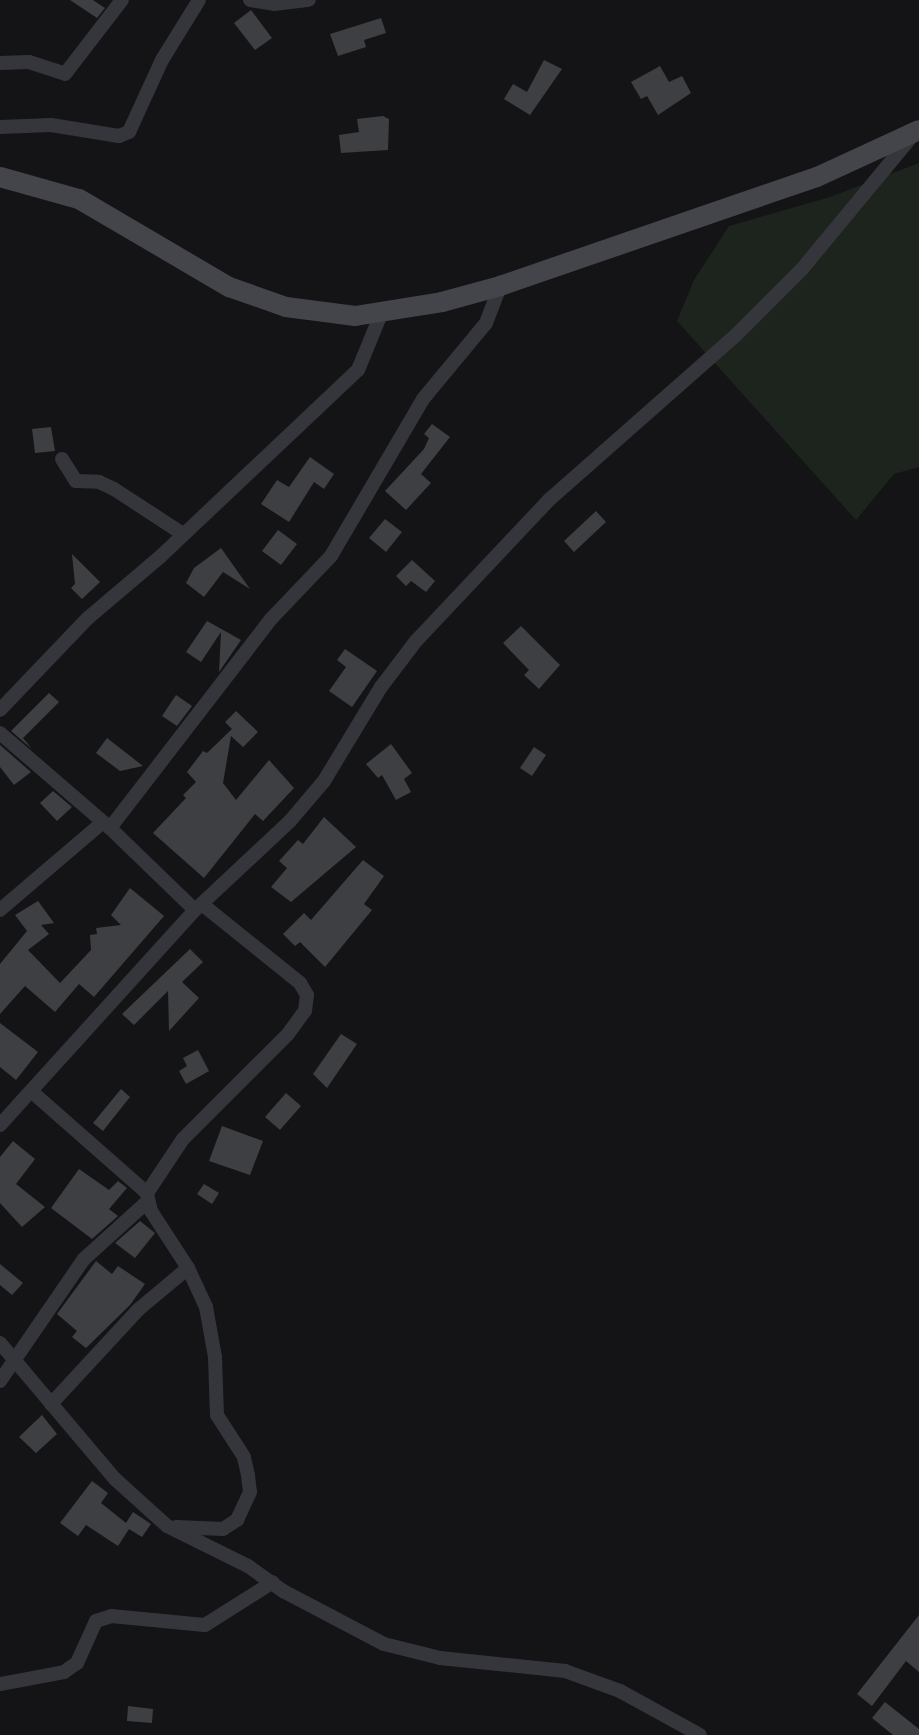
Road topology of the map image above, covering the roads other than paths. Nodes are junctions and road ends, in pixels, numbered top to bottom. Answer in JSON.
{"nodes":[{"id":1,"x":122,"y":0,"type":"edge"},
{"id":2,"x":199,"y":0,"type":"edge"},
{"id":3,"x":249,"y":0,"type":"edge"},
{"id":4,"x":309,"y":0,"type":"edge"},
{"id":5,"x":0,"y":63,"type":"edge"},
{"id":6,"x":0,"y":127,"type":"edge"},
{"id":7,"x":917,"y":131,"type":"edge"},
{"id":8,"x":0,"y":177,"type":"edge"},
{"id":9,"x":500,"y":286,"type":"junction"},
{"id":10,"x":381,"y":314,"type":"junction"},
{"id":11,"x":62,"y":459,"type":"dead end"},
{"id":12,"x":183,"y":534,"type":"junction"},
{"id":13,"x":0,"y":710,"type":"edge"},
{"id":14,"x":0,"y":734,"type":"edge"},
{"id":15,"x":106,"y":825,"type":"junction"},
{"id":16,"x":199,"y":908,"type":"junction"},
{"id":17,"x":0,"y":910,"type":"edge"},
{"id":18,"x":31,"y":1091,"type":"junction"},
{"id":19,"x":2,"y":1120,"type":"edge"},
{"id":20,"x":147,"y":1197,"type":"junction"},
{"id":21,"x":188,"y":1268,"type":"junction"},
{"id":22,"x":0,"y":1343,"type":"edge"},
{"id":23,"x":15,"y":1361,"type":"junction"},
{"id":24,"x":0,"y":1381,"type":"edge"},
{"id":25,"x":51,"y":1404,"type":"junction"},
{"id":26,"x":166,"y":1526,"type":"junction"},
{"id":27,"x":273,"y":1582,"type":"junction"},
{"id":28,"x":0,"y":1684,"type":"edge"},
{"id":29,"x":700,"y":1735,"type":"edge"}],
"edges":[{"from":1,"to":5,"type":"street"},
{"from":2,"to":6,"type":"street"},
{"from":3,"to":4,"type":"street"},
{"from":7,"to":9,"type":"main road"},
{"from":7,"to":16,"type":"street"},
{"from":8,"to":10,"type":"main road"},
{"from":9,"to":10,"type":"main road"},
{"from":9,"to":15,"type":"street"},
{"from":10,"to":12,"type":"street"},
{"from":11,"to":12,"type":"street"},
{"from":12,"to":13,"type":"street"},
{"from":14,"to":15,"type":"street"},
{"from":15,"to":16,"type":"street"},
{"from":15,"to":17,"type":"street"},
{"from":16,"to":18,"type":"street"},
{"from":16,"to":20,"type":"street"},
{"from":18,"to":19,"type":"street"},
{"from":18,"to":20,"type":"street"},
{"from":20,"to":21,"type":"street"},
{"from":20,"to":23,"type":"street"},
{"from":21,"to":25,"type":"street"},
{"from":21,"to":26,"type":"street"},
{"from":22,"to":23,"type":"street"},
{"from":23,"to":24,"type":"street"},
{"from":23,"to":25,"type":"street"},
{"from":25,"to":26,"type":"street"},
{"from":26,"to":27,"type":"street"},
{"from":27,"to":28,"type":"street"},
{"from":27,"to":29,"type":"street"}]}
